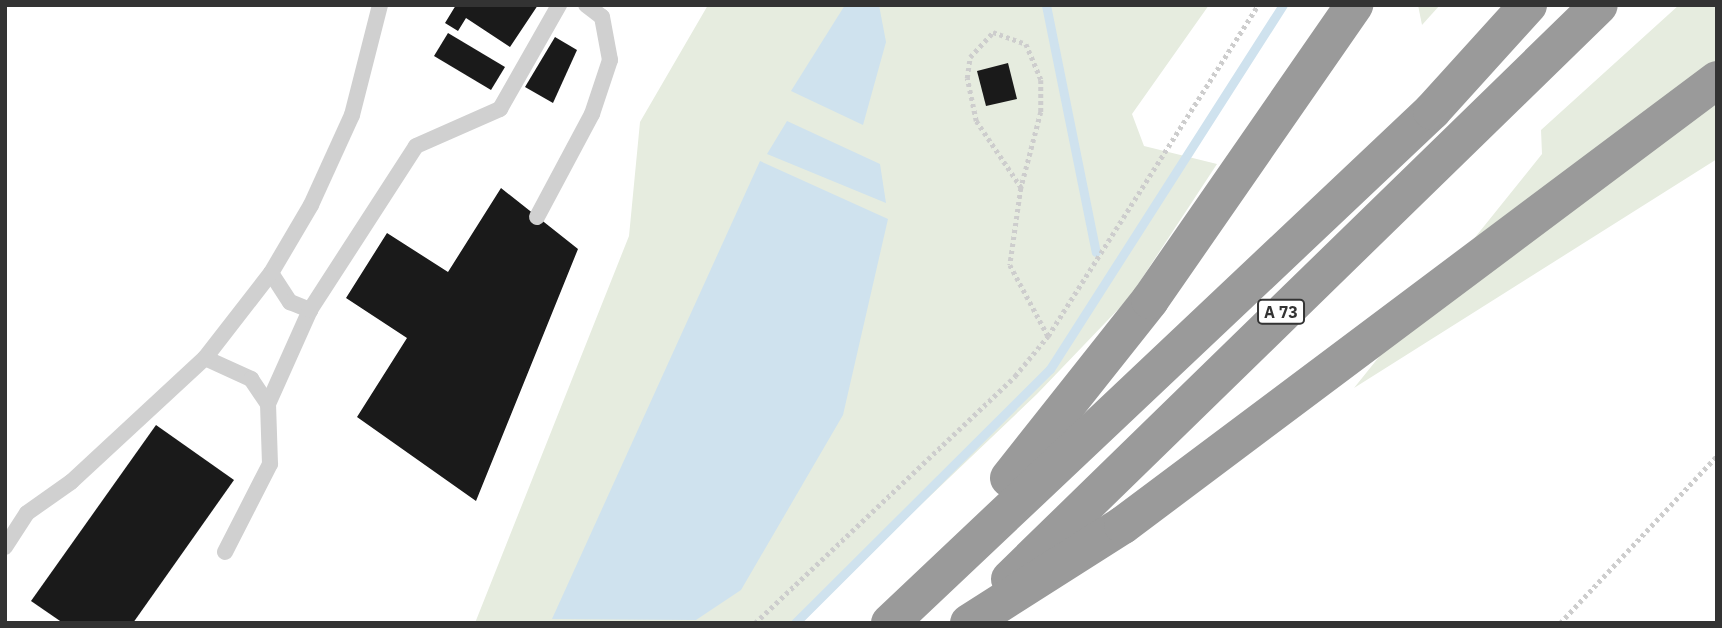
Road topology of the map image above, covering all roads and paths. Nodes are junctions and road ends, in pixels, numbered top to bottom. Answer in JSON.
{"nodes":[{"id":1,"x":380,"y":5,"type":"edge"},
{"id":2,"x":559,"y":5,"type":"edge"},
{"id":3,"x":586,"y":5,"type":"edge"},
{"id":4,"x":1258,"y":5,"type":"edge"},
{"id":5,"x":1354,"y":5,"type":"edge"},
{"id":6,"x":1528,"y":5,"type":"edge"},
{"id":7,"x":1599,"y":5,"type":"edge"},
{"id":8,"x":1717,"y":80,"type":"edge"},
{"id":9,"x":1021,"y":188,"type":"junction"},
{"id":10,"x":537,"y":217,"type":"dead end"},
{"id":11,"x":271,"y":273,"type":"junction"},
{"id":12,"x":310,"y":310,"type":"junction"},
{"id":13,"x":1048,"y":336,"type":"junction"},
{"id":14,"x":205,"y":358,"type":"junction"},
{"id":15,"x":268,"y":404,"type":"junction"},
{"id":16,"x":1717,"y":456,"type":"edge"},
{"id":17,"x":5,"y":547,"type":"edge"},
{"id":18,"x":225,"y":552,"type":"dead end"},
{"id":19,"x":893,"y":621,"type":"edge"},
{"id":20,"x":755,"y":623,"type":"edge"},
{"id":21,"x":968,"y":623,"type":"edge"},
{"id":22,"x":1560,"y":623,"type":"edge"}],
"edges":[{"from":1,"to":11,"type":"lane"},
{"from":2,"to":12,"type":"lane"},
{"from":3,"to":10,"type":"lane"},
{"from":4,"to":13,"type":"path"},
{"from":5,"to":19,"type":"highway"},
{"from":6,"to":19,"type":"highway","number":"A 73"},
{"from":7,"to":21,"type":"highway","number":"A 73"},
{"from":8,"to":21,"type":"highway"},
{"from":9,"to":9,"type":"path"},
{"from":9,"to":13,"type":"path"},
{"from":11,"to":12,"type":"lane"},
{"from":11,"to":14,"type":"lane"},
{"from":12,"to":15,"type":"lane"},
{"from":13,"to":20,"type":"path"},
{"from":14,"to":15,"type":"lane"},
{"from":14,"to":17,"type":"lane"},
{"from":15,"to":18,"type":"lane"},
{"from":16,"to":22,"type":"path"}]}
